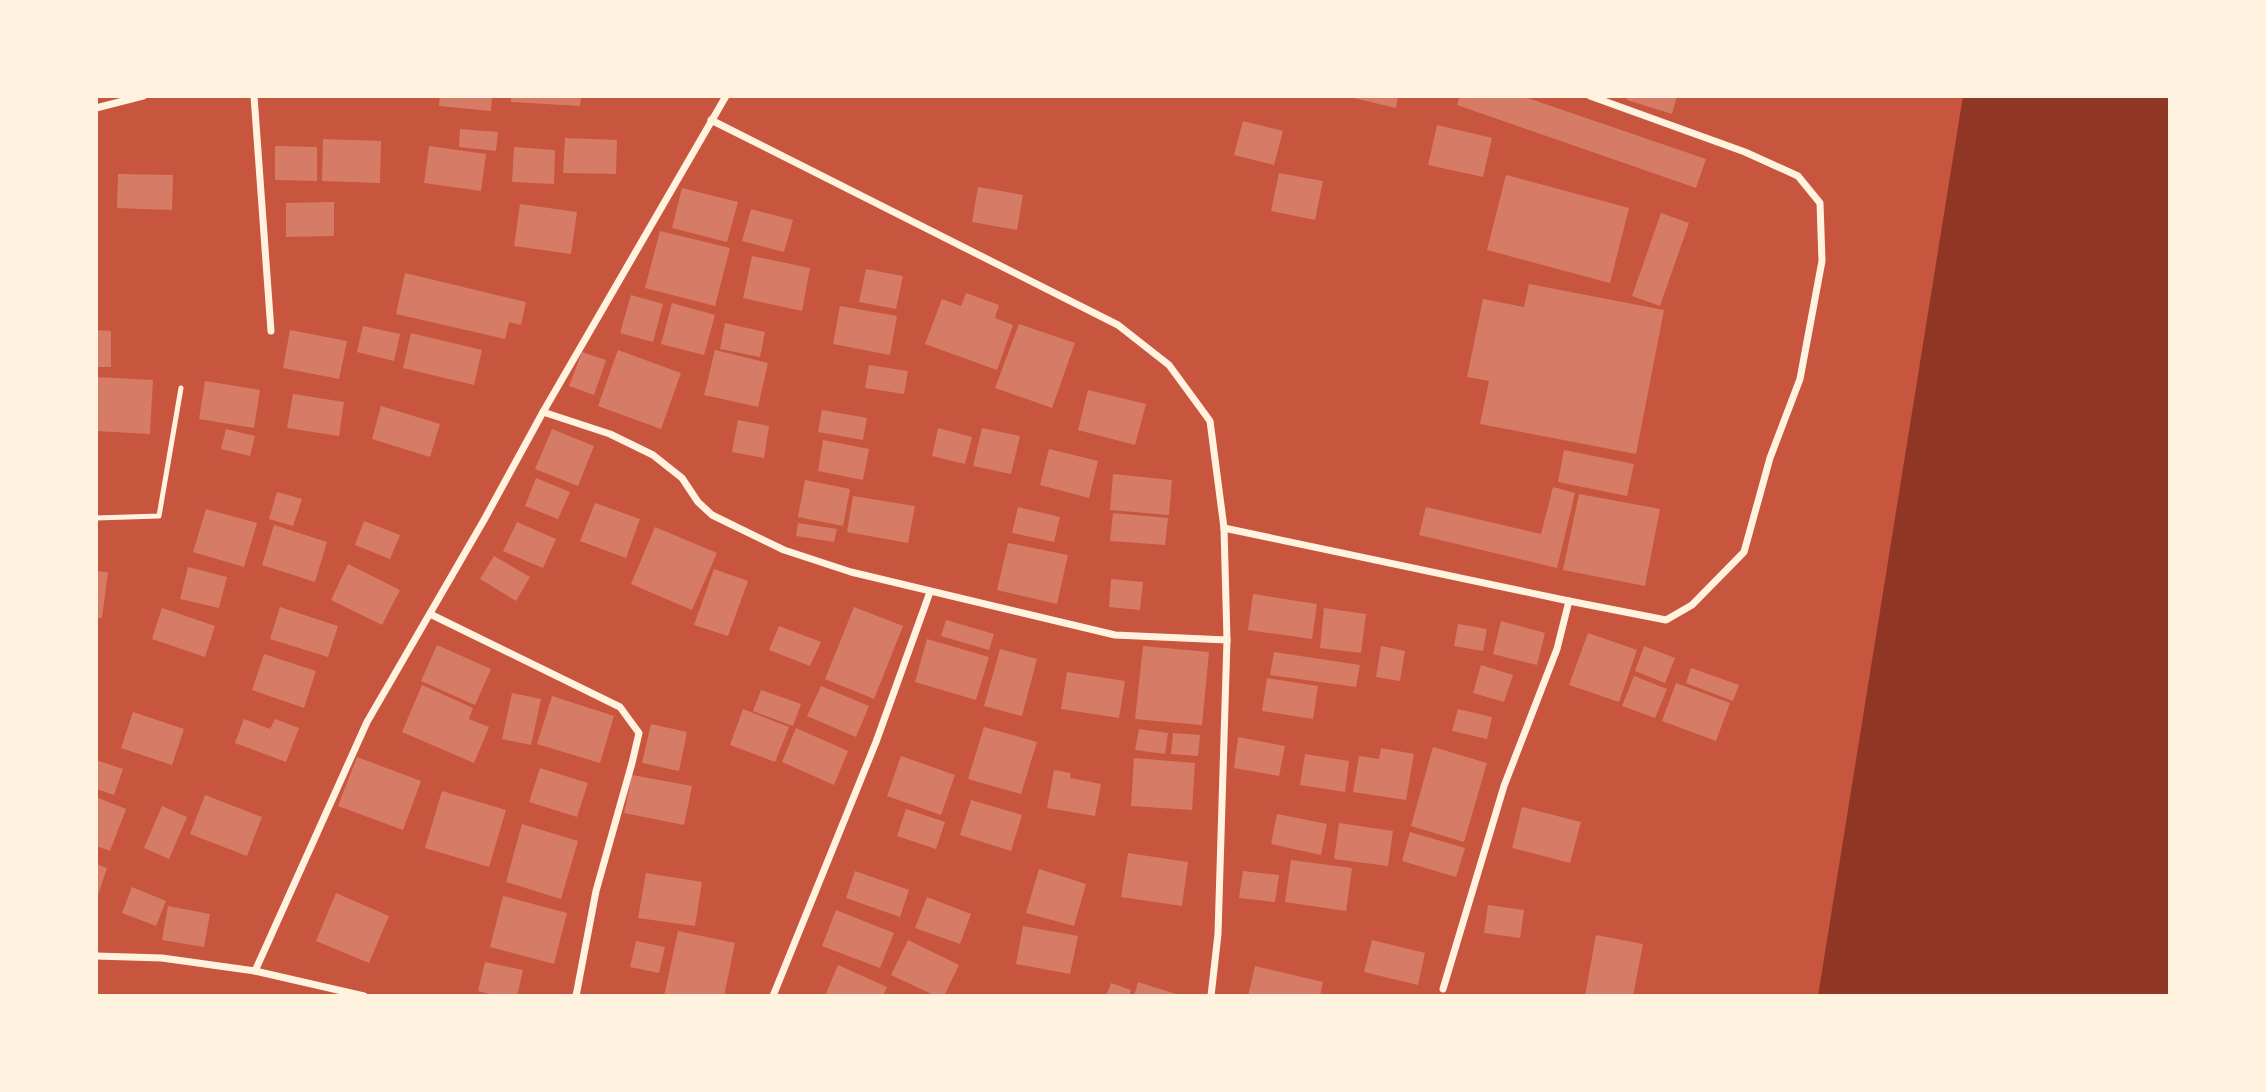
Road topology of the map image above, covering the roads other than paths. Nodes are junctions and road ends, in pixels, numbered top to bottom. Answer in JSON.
{"nodes":[{"id":1,"x":143,"y":96,"type":"edge"},
{"id":2,"x":254,"y":96,"type":"edge"},
{"id":3,"x":726,"y":96,"type":"edge"},
{"id":4,"x":1590,"y":96,"type":"edge"},
{"id":5,"x":96,"y":107,"type":"edge"},
{"id":6,"x":711,"y":120,"type":"junction"},
{"id":7,"x":271,"y":331,"type":"dead end"},
{"id":8,"x":181,"y":388,"type":"dead end"},
{"id":9,"x":542,"y":412,"type":"junction"},
{"id":10,"x":96,"y":518,"type":"edge"},
{"id":11,"x":1224,"y":528,"type":"junction"},
{"id":12,"x":930,"y":592,"type":"junction"},
{"id":13,"x":1569,"y":601,"type":"junction"},
{"id":14,"x":429,"y":614,"type":"junction"},
{"id":15,"x":1227,"y":640,"type":"junction"},
{"id":16,"x":96,"y":956,"type":"edge"},
{"id":17,"x":255,"y":971,"type":"junction"},
{"id":18,"x":1443,"y":989,"type":"dead end"},
{"id":19,"x":364,"y":996,"type":"edge"},
{"id":20,"x":576,"y":996,"type":"edge"},
{"id":21,"x":772,"y":996,"type":"edge"},
{"id":22,"x":1211,"y":996,"type":"edge"}],
"edges":[{"from":1,"to":5,"type":"street"},
{"from":2,"to":7,"type":"street"},
{"from":3,"to":6,"type":"street"},
{"from":4,"to":13,"type":"street"},
{"from":6,"to":9,"type":"street"},
{"from":6,"to":11,"type":"street"},
{"from":8,"to":10,"type":"lane"},
{"from":9,"to":12,"type":"street"},
{"from":9,"to":14,"type":"street"},
{"from":11,"to":13,"type":"street"},
{"from":11,"to":15,"type":"street"},
{"from":12,"to":15,"type":"street"},
{"from":12,"to":21,"type":"street"},
{"from":13,"to":18,"type":"street"},
{"from":14,"to":17,"type":"street"},
{"from":14,"to":20,"type":"street"},
{"from":15,"to":22,"type":"street"},
{"from":16,"to":17,"type":"street"},
{"from":17,"to":19,"type":"street"}]}
